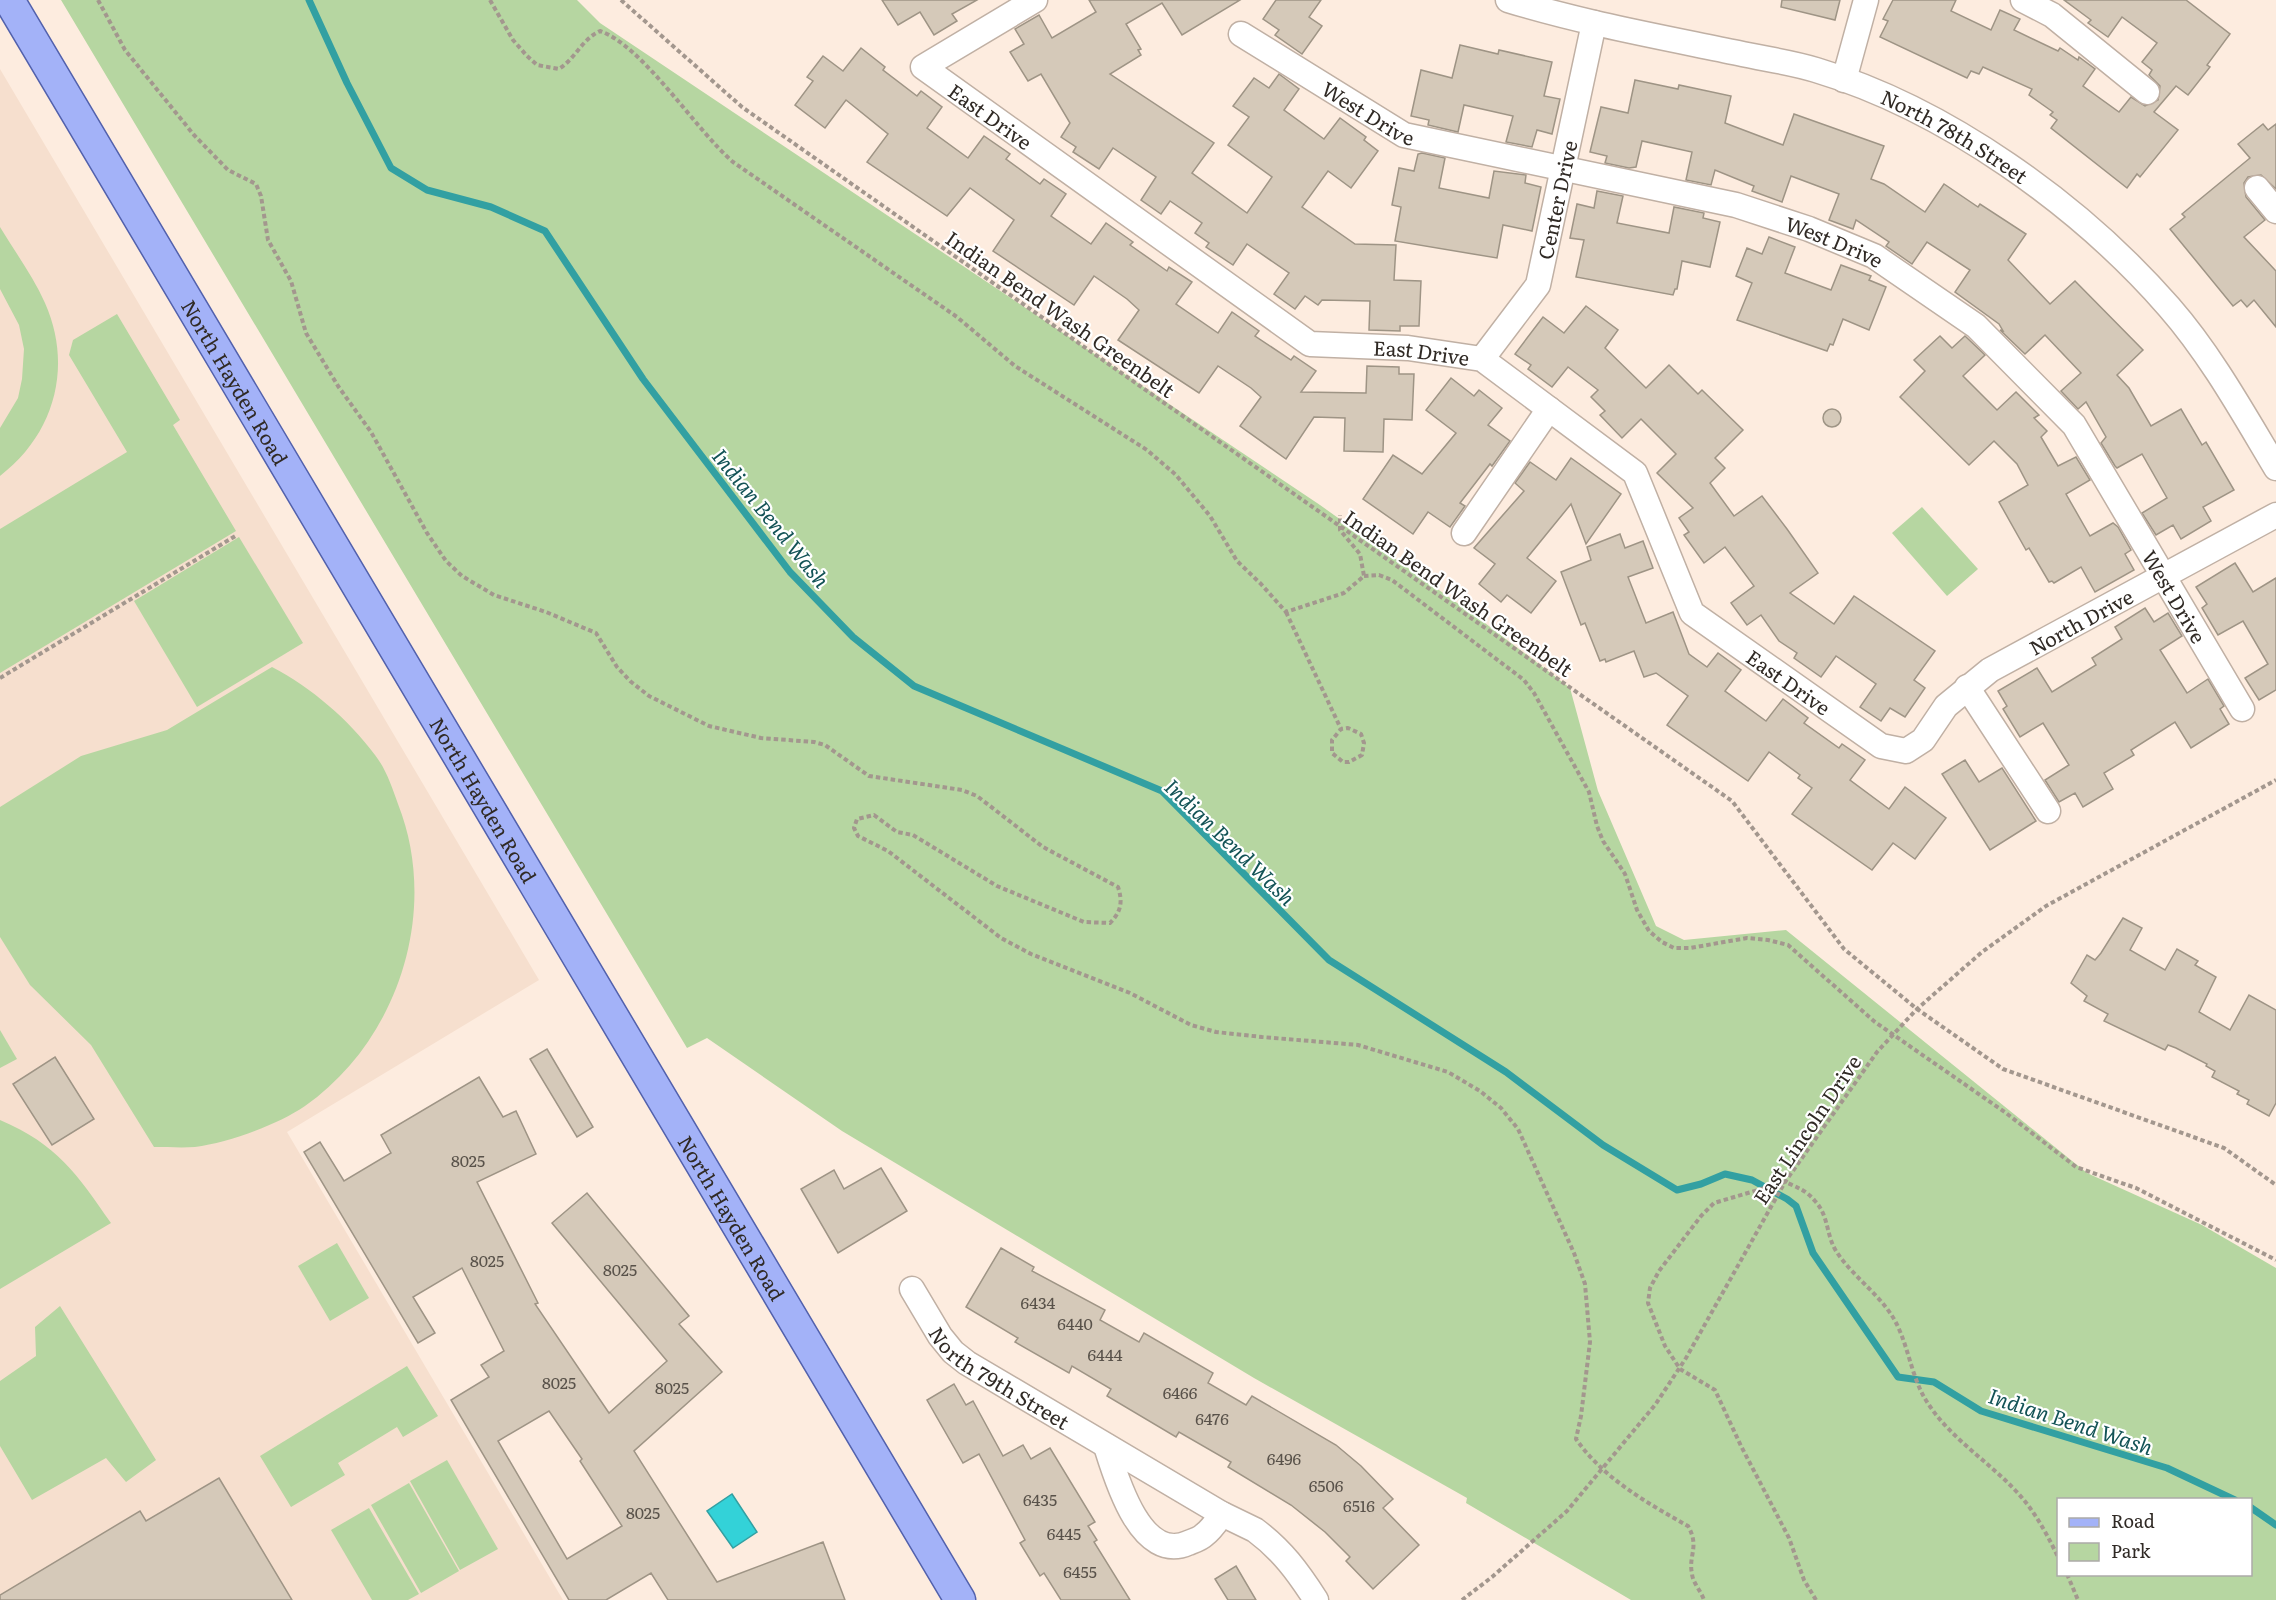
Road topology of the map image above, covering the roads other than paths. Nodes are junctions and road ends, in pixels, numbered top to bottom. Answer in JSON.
{"nodes":[{"id":1,"x":9,"y":0,"type":"edge"},
{"id":2,"x":1035,"y":0,"type":"edge"},
{"id":3,"x":1508,"y":0,"type":"edge"},
{"id":4,"x":1866,"y":0,"type":"edge"},
{"id":5,"x":2023,"y":0,"type":"edge"},
{"id":6,"x":1594,"y":23,"type":"junction"},
{"id":7,"x":1241,"y":34,"type":"dead end"},
{"id":8,"x":1844,"y":80,"type":"junction"},
{"id":9,"x":2148,"y":92,"type":"dead end"},
{"id":10,"x":1563,"y":167,"type":"junction"},
{"id":11,"x":2257,"y":188,"type":"dead end"},
{"id":12,"x":2276,"y":211,"type":"edge"},
{"id":13,"x":1482,"y":358,"type":"junction"},
{"id":14,"x":1549,"y":409,"type":"junction"},
{"id":15,"x":2276,"y":468,"type":"edge"},
{"id":16,"x":2276,"y":515,"type":"edge"},
{"id":17,"x":1464,"y":533,"type":"dead end"},
{"id":18,"x":2163,"y":575,"type":"junction"},
{"id":19,"x":1967,"y":687,"type":"junction"},
{"id":20,"x":2242,"y":710,"type":"dead end"},
{"id":21,"x":1906,"y":751,"type":"joint"},
{"id":22,"x":2048,"y":811,"type":"dead end"},
{"id":23,"x":912,"y":1289,"type":"dead end"},
{"id":24,"x":1106,"y":1446,"type":"junction"},
{"id":25,"x":1222,"y":1514,"type":"junction"},
{"id":26,"x":960,"y":1600,"type":"edge"},
{"id":27,"x":1316,"y":1600,"type":"edge"}],
"edges":[{"from":1,"to":26,"type":"main road","name":"North Hayden Road"},
{"from":2,"to":13,"type":"street","name":"East Drive"},
{"from":3,"to":6,"type":"street","name":"North 78th Street"},
{"from":4,"to":8,"type":"street"},
{"from":5,"to":9,"type":"street"},
{"from":6,"to":8,"type":"street","name":"North 78th Street"},
{"from":6,"to":10,"type":"street","name":"Center Drive"},
{"from":7,"to":10,"type":"street","name":"West Drive"},
{"from":8,"to":15,"type":"street","name":"North 78th Street"},
{"from":10,"to":13,"type":"street","name":"Center Drive"},
{"from":10,"to":18,"type":"street","name":"West Drive"},
{"from":11,"to":12,"type":"street"},
{"from":13,"to":14,"type":"street","name":"East Drive"},
{"from":14,"to":17,"type":"street"},
{"from":14,"to":21,"type":"street","name":"East Drive"},
{"from":16,"to":18,"type":"street","name":"North Drive"},
{"from":18,"to":19,"type":"street","name":"North Drive"},
{"from":18,"to":20,"type":"street","name":"West Drive"},
{"from":19,"to":21,"type":"street","name":"North Drive"},
{"from":19,"to":22,"type":"street"},
{"from":23,"to":24,"type":"street","name":"North 79th Street"},
{"from":24,"to":25,"type":"street","name":"North 79th Street"},
{"from":24,"to":25,"type":"street"},
{"from":25,"to":27,"type":"street","name":"North 79th Street"}]}
